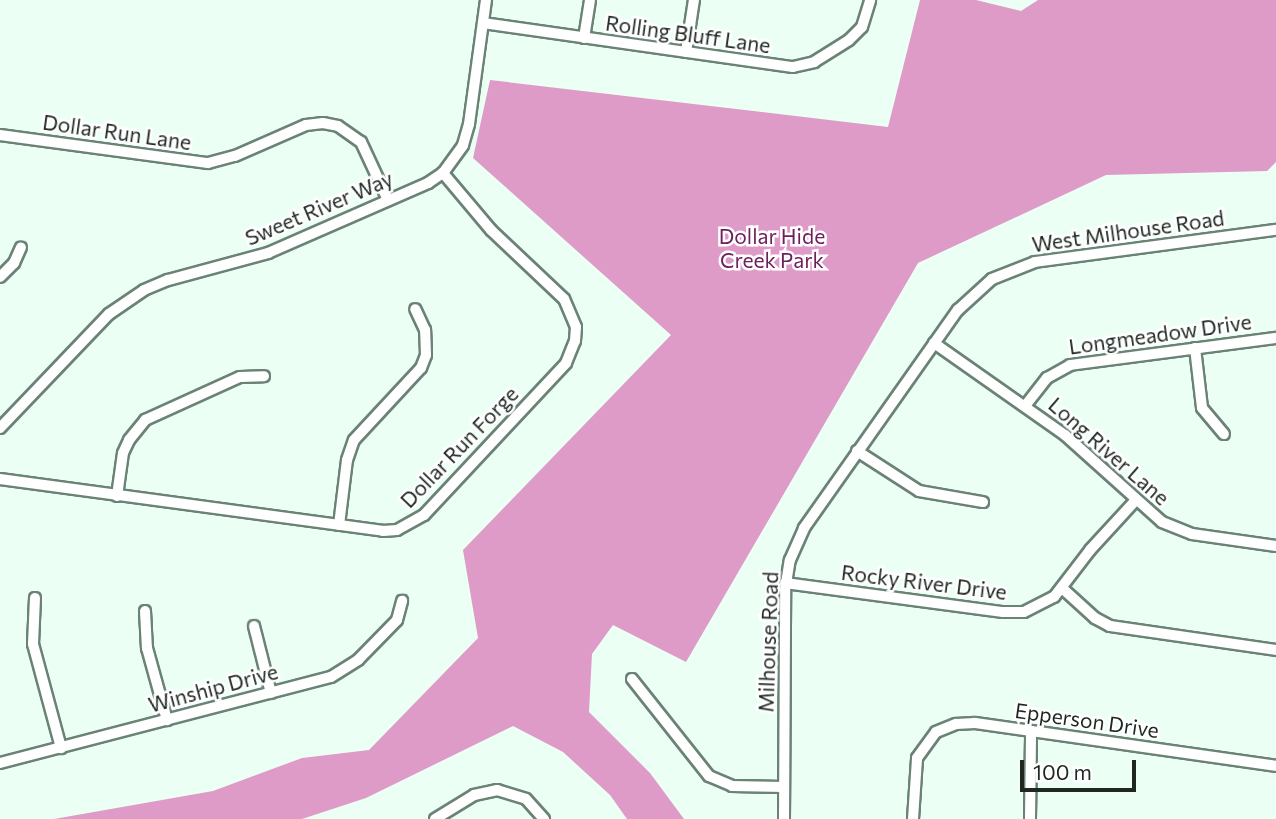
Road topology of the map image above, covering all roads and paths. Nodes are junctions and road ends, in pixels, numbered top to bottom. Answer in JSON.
{"nodes":[{"id":1,"x":486,"y":0,"type":"edge"},
{"id":2,"x":590,"y":0,"type":"edge"},
{"id":3,"x":694,"y":0,"type":"edge"},
{"id":4,"x":870,"y":0,"type":"edge"},
{"id":5,"x":483,"y":23,"type":"junction"},
{"id":6,"x":584,"y":38,"type":"junction"},
{"id":7,"x":686,"y":52,"type":"junction"},
{"id":8,"x":0,"y":135,"type":"edge"},
{"id":9,"x":443,"y":173,"type":"junction"},
{"id":10,"x":388,"y":200,"type":"junction"},
{"id":11,"x":1276,"y":230,"type":"edge"},
{"id":12,"x":21,"y":247,"type":"dead end"},
{"id":13,"x":0,"y":278,"type":"edge"},
{"id":14,"x":415,"y":309,"type":"dead end"},
{"id":15,"x":1276,"y":338,"type":"edge"},
{"id":16,"x":934,"y":343,"type":"junction"},
{"id":17,"x":1195,"y":348,"type":"junction"},
{"id":18,"x":264,"y":376,"type":"dead end"},
{"id":19,"x":1025,"y":406,"type":"junction"},
{"id":20,"x":0,"y":428,"type":"edge"},
{"id":21,"x":1224,"y":434,"type":"dead end"},
{"id":22,"x":857,"y":451,"type":"junction"},
{"id":23,"x":0,"y":479,"type":"edge"},
{"id":24,"x":117,"y":496,"type":"junction"},
{"id":25,"x":1135,"y":501,"type":"junction"},
{"id":26,"x":984,"y":502,"type":"dead end"},
{"id":27,"x":339,"y":525,"type":"junction"},
{"id":28,"x":1276,"y":546,"type":"edge"},
{"id":29,"x":785,"y":583,"type":"junction"},
{"id":30,"x":1062,"y":588,"type":"junction"},
{"id":31,"x":36,"y":598,"type":"dead end"},
{"id":32,"x":402,"y":601,"type":"dead end"},
{"id":33,"x":145,"y":611,"type":"dead end"},
{"id":34,"x":254,"y":626,"type":"dead end"},
{"id":35,"x":1276,"y":650,"type":"edge"},
{"id":36,"x":632,"y":679,"type":"dead end"},
{"id":37,"x":271,"y":693,"type":"junction"},
{"id":38,"x":167,"y":720,"type":"junction"},
{"id":39,"x":1031,"y":732,"type":"junction"},
{"id":40,"x":61,"y":748,"type":"junction"},
{"id":41,"x":0,"y":763,"type":"edge"},
{"id":42,"x":1276,"y":766,"type":"edge"},
{"id":43,"x":784,"y":787,"type":"junction"},
{"id":44,"x":435,"y":819,"type":"edge"},
{"id":45,"x":544,"y":819,"type":"edge"},
{"id":46,"x":784,"y":819,"type":"edge"},
{"id":47,"x":913,"y":819,"type":"edge"},
{"id":48,"x":1030,"y":819,"type":"edge"}],
"edges":[{"from":1,"to":5,"type":"street"},
{"from":2,"to":6,"type":"street"},
{"from":3,"to":7,"type":"street"},
{"from":4,"to":7,"type":"street","name":"Rolling Bluff Lane"},
{"from":5,"to":6,"type":"street","name":"Rolling Bluff Lane"},
{"from":5,"to":9,"type":"street"},
{"from":6,"to":7,"type":"street","name":"Rolling Bluff Lane"},
{"from":8,"to":10,"type":"street","name":"Dollar Run Lane"},
{"from":9,"to":10,"type":"street","name":"Sweet River Way"},
{"from":9,"to":27,"type":"street","name":"Dollar Run Forge"},
{"from":10,"to":20,"type":"street","name":"Sweet River Way"},
{"from":11,"to":16,"type":"street","name":"West Milhouse Road"},
{"from":12,"to":13,"type":"street"},
{"from":14,"to":27,"type":"street"},
{"from":15,"to":17,"type":"street","name":"Longmeadow Drive"},
{"from":16,"to":19,"type":"street","name":"Long River Lane"},
{"from":16,"to":22,"type":"street","name":"Milhouse Road"},
{"from":17,"to":19,"type":"street","name":"Longmeadow Drive"},
{"from":17,"to":21,"type":"street"},
{"from":18,"to":24,"type":"street"},
{"from":19,"to":25,"type":"street","name":"Long River Lane"},
{"from":22,"to":26,"type":"street"},
{"from":22,"to":29,"type":"street","name":"Milhouse Road"},
{"from":23,"to":24,"type":"street","name":"Dollar Run Forge"},
{"from":24,"to":27,"type":"street","name":"Dollar Run Forge"},
{"from":25,"to":28,"type":"street","name":"Long River Lane"},
{"from":25,"to":30,"type":"street","name":"Rocky River Drive"},
{"from":29,"to":30,"type":"street","name":"Rocky River Drive"},
{"from":29,"to":43,"type":"street","name":"Milhouse Road"},
{"from":30,"to":35,"type":"street"},
{"from":31,"to":40,"type":"street"},
{"from":32,"to":37,"type":"street","name":"Winship Drive"},
{"from":33,"to":38,"type":"street"},
{"from":34,"to":37,"type":"street"},
{"from":36,"to":43,"type":"street"},
{"from":37,"to":38,"type":"street","name":"Winship Drive"},
{"from":38,"to":40,"type":"street","name":"Winship Drive"},
{"from":39,"to":42,"type":"street","name":"Epperson Drive"},
{"from":39,"to":47,"type":"street","name":"Epperson Drive"},
{"from":39,"to":48,"type":"street"},
{"from":40,"to":41,"type":"street","name":"Winship Drive"},
{"from":43,"to":46,"type":"street","name":"Milhouse Road"},
{"from":44,"to":45,"type":"street"}]}
